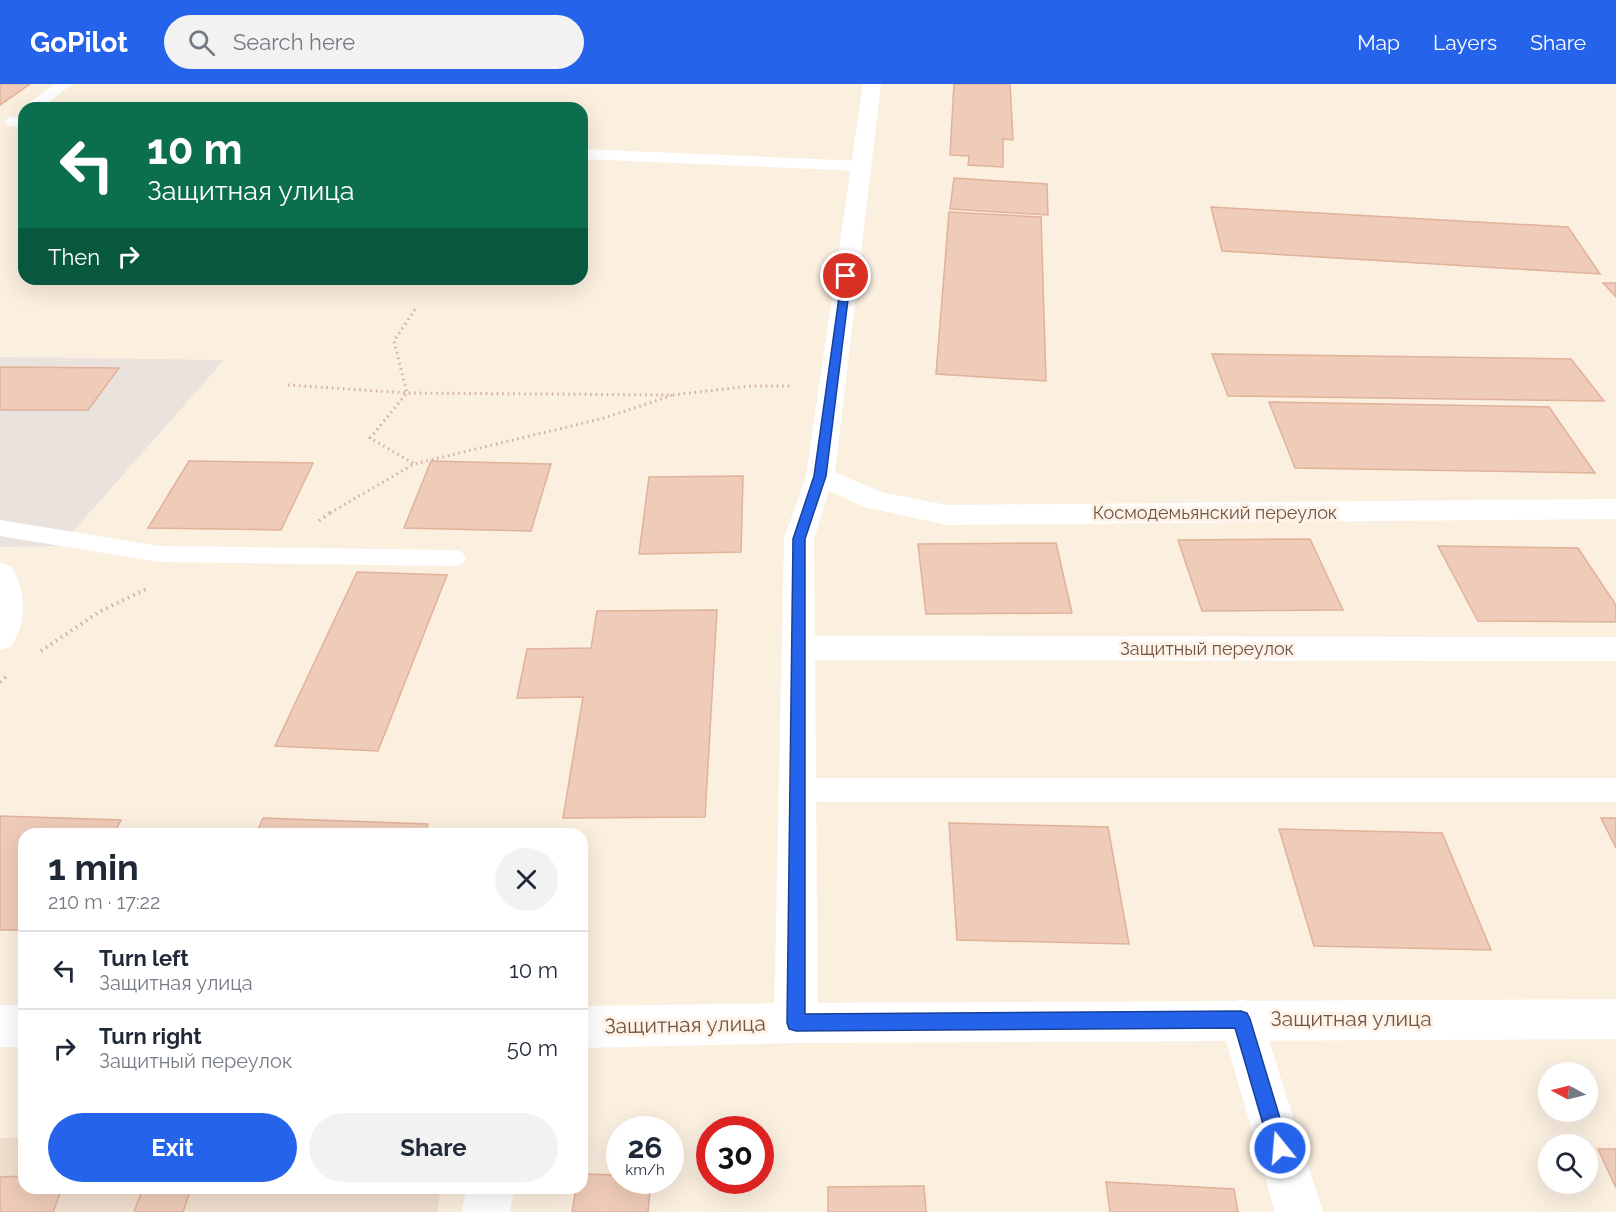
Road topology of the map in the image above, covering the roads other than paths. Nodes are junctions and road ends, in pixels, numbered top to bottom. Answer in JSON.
{"nodes":[{"id":1,"x":65,"y":84,"type":"edge"},
{"id":2,"x":872,"y":84,"type":"edge"},
{"id":3,"x":40,"y":102,"type":"edge"},
{"id":4,"x":588,"y":154,"type":"edge"},
{"id":5,"x":861,"y":166,"type":"junction"},
{"id":6,"x":820,"y":476,"type":"junction"},
{"id":7,"x":1616,"y":509,"type":"edge"},
{"id":8,"x":0,"y":528,"type":"edge"},
{"id":9,"x":453,"y":558,"type":"dead end"},
{"id":10,"x":0,"y":574,"type":"edge"},
{"id":11,"x":0,"y":638,"type":"edge"},
{"id":12,"x":799,"y":648,"type":"junction"},
{"id":13,"x":1616,"y":649,"type":"edge"},
{"id":14,"x":799,"y":790,"type":"junction"},
{"id":15,"x":1616,"y":790,"type":"edge"},
{"id":16,"x":1241,"y":1019,"type":"junction"},
{"id":17,"x":1616,"y":1019,"type":"edge"},
{"id":18,"x":796,"y":1023,"type":"junction"},
{"id":19,"x":0,"y":1026,"type":"edge"},
{"id":20,"x":18,"y":1026,"type":"edge"},
{"id":21,"x":588,"y":1027,"type":"edge"},
{"id":22,"x":489,"y":1194,"type":"edge"},
{"id":23,"x":486,"y":1212,"type":"edge"},
{"id":24,"x":1299,"y":1212,"type":"edge"}],
"edges":[{"from":1,"to":3,"type":"lane"},
{"from":2,"to":5,"type":"street"},
{"from":4,"to":5,"type":"lane"},
{"from":5,"to":6,"type":"street"},
{"from":6,"to":7,"type":"street","name":"Космодемьянский переулок"},
{"from":6,"to":12,"type":"street"},
{"from":8,"to":9,"type":"lane"},
{"from":10,"to":11,"type":"street"},
{"from":12,"to":13,"type":"street","name":"Защитный переулок"},
{"from":12,"to":14,"type":"street"},
{"from":14,"to":15,"type":"lane"},
{"from":14,"to":18,"type":"street"},
{"from":16,"to":17,"type":"street","name":"Защитная улица"},
{"from":16,"to":18,"type":"street","name":"Защитная улица"},
{"from":16,"to":24,"type":"street"},
{"from":18,"to":21,"type":"street","name":"Защитная улица"},
{"from":19,"to":20,"type":"street"},
{"from":22,"to":23,"type":"street"}]}
